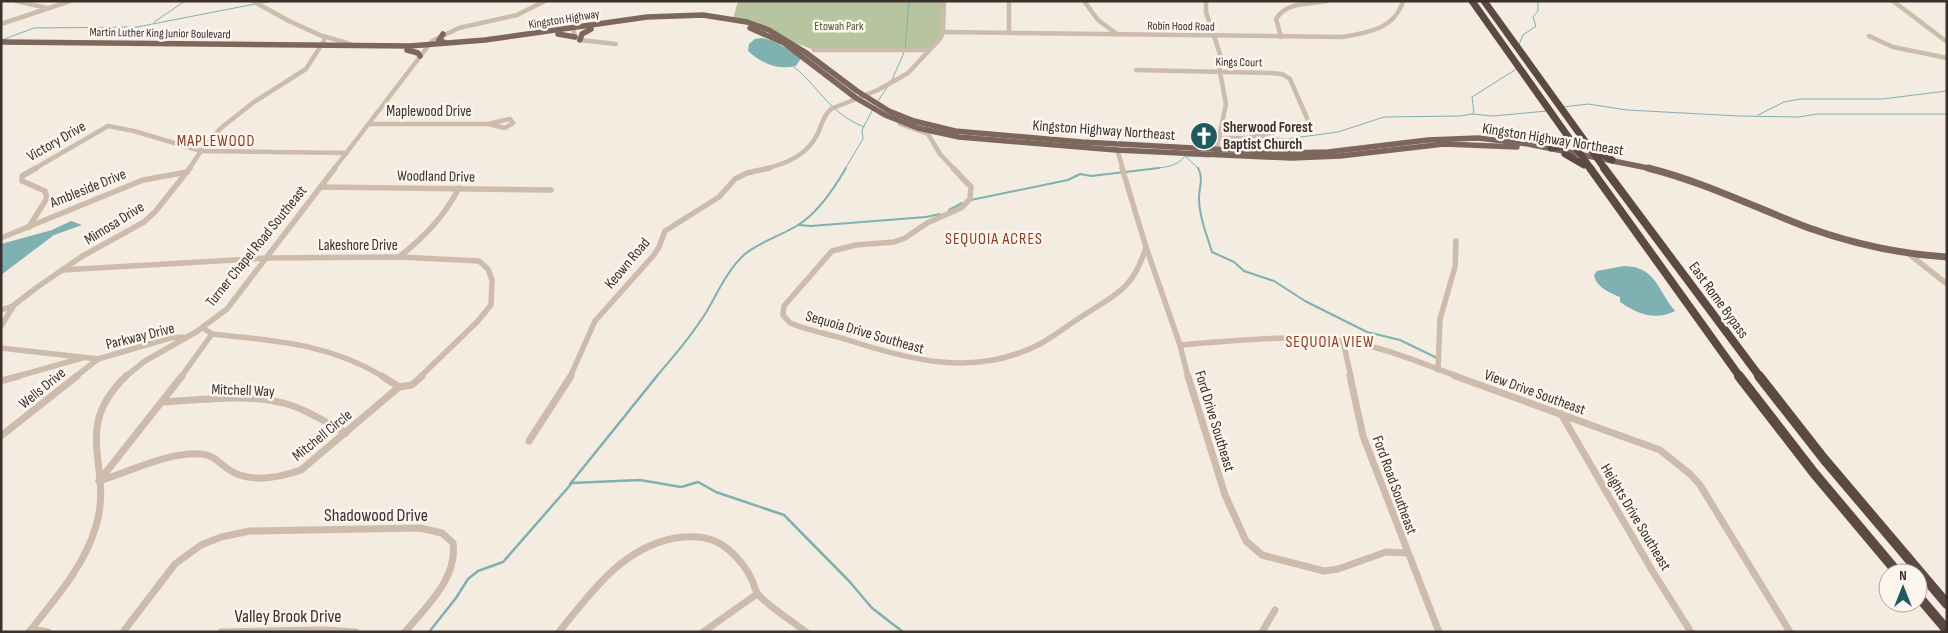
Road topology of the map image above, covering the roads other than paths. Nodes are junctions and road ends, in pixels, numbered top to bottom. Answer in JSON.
{"nodes":[{"id":1,"x":16,"y":1,"type":"edge"},
{"id":2,"x":70,"y":1,"type":"edge"},
{"id":3,"x":253,"y":1,"type":"edge"},
{"id":4,"x":544,"y":1,"type":"edge"},
{"id":5,"x":944,"y":1,"type":"edge"},
{"id":6,"x":1009,"y":1,"type":"edge"},
{"id":7,"x":1084,"y":1,"type":"edge"},
{"id":8,"x":1206,"y":1,"type":"edge"},
{"id":9,"x":1328,"y":1,"type":"edge"},
{"id":10,"x":1403,"y":1,"type":"edge"},
{"id":11,"x":1472,"y":1,"type":"edge"},
{"id":12,"x":1484,"y":1,"type":"edge"},
{"id":13,"x":1893,"y":1,"type":"edge"},
{"id":14,"x":47,"y":8,"type":"junction"},
{"id":15,"x":1101,"y":21,"type":"junction"},
{"id":16,"x":1,"y":24,"type":"edge"},
{"id":17,"x":943,"y":32,"type":"junction"},
{"id":18,"x":1009,"y":33,"type":"junction"},
{"id":19,"x":443,"y":34,"type":"junction"},
{"id":20,"x":575,"y":34,"type":"junction"},
{"id":21,"x":1088,"y":34,"type":"junction"},
{"id":22,"x":1121,"y":35,"type":"junction"},
{"id":23,"x":323,"y":36,"type":"junction"},
{"id":24,"x":1215,"y":36,"type":"junction"},
{"id":25,"x":1869,"y":36,"type":"dead end"},
{"id":26,"x":1281,"y":37,"type":"junction"},
{"id":27,"x":1,"y":42,"type":"edge"},
{"id":28,"x":1947,"y":42,"type":"edge"},
{"id":29,"x":453,"y":43,"type":"junction"},
{"id":30,"x":616,"y":44,"type":"dead end"},
{"id":31,"x":1,"y":46,"type":"edge"},
{"id":32,"x":367,"y":47,"type":"junction"},
{"id":33,"x":427,"y":47,"type":"junction"},
{"id":34,"x":318,"y":49,"type":"junction"},
{"id":35,"x":407,"y":50,"type":"junction"},
{"id":36,"x":814,"y":50,"type":"dead end"},
{"id":37,"x":929,"y":50,"type":"junction"},
{"id":38,"x":420,"y":56,"type":"junction"},
{"id":39,"x":1947,"y":58,"type":"edge"},
{"id":40,"x":1136,"y":70,"type":"dead end"},
{"id":41,"x":1220,"y":72,"type":"junction"},
{"id":42,"x":826,"y":75,"type":"junction"},
{"id":43,"x":864,"y":95,"type":"junction"},
{"id":44,"x":856,"y":98,"type":"junction"},
{"id":45,"x":842,"y":104,"type":"junction"},
{"id":46,"x":877,"y":104,"type":"joint"},
{"id":47,"x":887,"y":116,"type":"junction"},
{"id":48,"x":369,"y":124,"type":"junction"},
{"id":49,"x":488,"y":124,"type":"dead end"},
{"id":50,"x":944,"y":134,"type":"junction"},
{"id":51,"x":1568,"y":137,"type":"junction"},
{"id":52,"x":1220,"y":138,"type":"junction"},
{"id":53,"x":932,"y":140,"type":"junction"},
{"id":54,"x":1059,"y":145,"type":"junction"},
{"id":55,"x":1589,"y":146,"type":"junction"},
{"id":56,"x":1116,"y":147,"type":"junction"},
{"id":57,"x":1551,"y":148,"type":"junction"},
{"id":58,"x":200,"y":151,"type":"junction"},
{"id":59,"x":1216,"y":152,"type":"junction"},
{"id":60,"x":347,"y":153,"type":"junction"},
{"id":61,"x":1565,"y":154,"type":"junction"},
{"id":62,"x":1580,"y":155,"type":"junction"},
{"id":63,"x":1596,"y":157,"type":"junction"},
{"id":64,"x":1119,"y":159,"type":"junction"},
{"id":65,"x":1616,"y":161,"type":"junction"},
{"id":66,"x":1590,"y":168,"type":"junction"},
{"id":67,"x":1606,"y":170,"type":"junction"},
{"id":68,"x":187,"y":172,"type":"junction"},
{"id":69,"x":321,"y":187,"type":"junction"},
{"id":70,"x":459,"y":188,"type":"junction"},
{"id":71,"x":551,"y":190,"type":"dead end"},
{"id":72,"x":29,"y":227,"type":"junction"},
{"id":73,"x":1,"y":238,"type":"edge"},
{"id":74,"x":1456,"y":242,"type":"dead end"},
{"id":75,"x":1146,"y":247,"type":"junction"},
{"id":76,"x":1909,"y":254,"type":"junction"},
{"id":77,"x":399,"y":257,"type":"junction"},
{"id":78,"x":1947,"y":257,"type":"edge"},
{"id":79,"x":267,"y":258,"type":"junction"},
{"id":80,"x":62,"y":270,"type":"junction"},
{"id":81,"x":1947,"y":284,"type":"edge"},
{"id":82,"x":14,"y":306,"type":"junction"},
{"id":83,"x":1,"y":310,"type":"edge"},
{"id":84,"x":1,"y":326,"type":"edge"},
{"id":85,"x":203,"y":328,"type":"junction"},
{"id":86,"x":212,"y":334,"type":"junction"},
{"id":87,"x":187,"y":337,"type":"junction"},
{"id":88,"x":1344,"y":341,"type":"junction"},
{"id":89,"x":1180,"y":344,"type":"junction"},
{"id":90,"x":1,"y":348,"type":"edge"},
{"id":91,"x":86,"y":357,"type":"junction"},
{"id":92,"x":98,"y":359,"type":"junction"},
{"id":93,"x":1438,"y":370,"type":"junction"},
{"id":94,"x":1,"y":381,"type":"edge"},
{"id":95,"x":399,"y":387,"type":"junction"},
{"id":96,"x":163,"y":402,"type":"junction"},
{"id":97,"x":1561,"y":414,"type":"junction"},
{"id":98,"x":346,"y":433,"type":"junction"},
{"id":99,"x":1,"y":436,"type":"edge"},
{"id":100,"x":529,"y":441,"type":"dead end"},
{"id":101,"x":99,"y":481,"type":"junction"},
{"id":102,"x":1407,"y":553,"type":"junction"},
{"id":103,"x":1890,"y":563,"type":"edge"},
{"id":104,"x":757,"y":594,"type":"junction"},
{"id":105,"x":1947,"y":604,"type":"edge"},
{"id":106,"x":1928,"y":608,"type":"edge"},
{"id":107,"x":1275,"y":610,"type":"dead end"},
{"id":108,"x":31,"y":630,"type":"edge"},
{"id":109,"x":1947,"y":630,"type":"edge"},
{"id":110,"x":48,"y":632,"type":"edge"},
{"id":111,"x":124,"y":632,"type":"edge"},
{"id":112,"x":221,"y":632,"type":"edge"},
{"id":113,"x":356,"y":632,"type":"edge"},
{"id":114,"x":405,"y":632,"type":"edge"},
{"id":115,"x":559,"y":632,"type":"edge"},
{"id":116,"x":703,"y":632,"type":"edge"},
{"id":117,"x":806,"y":632,"type":"edge"},
{"id":118,"x":1262,"y":632,"type":"edge"},
{"id":119,"x":1439,"y":632,"type":"edge"},
{"id":120,"x":1692,"y":632,"type":"edge"},
{"id":121,"x":1790,"y":632,"type":"edge"}],
"edges":[{"from":1,"to":14,"type":"street"},
{"from":2,"to":14,"type":"street"},
{"from":3,"to":23,"type":"street"},
{"from":4,"to":19,"type":"street","name":"Turner Chapel Road Southeast"},
{"from":5,"to":17,"type":"street"},
{"from":6,"to":18,"type":"street"},
{"from":7,"to":15,"type":"street"},
{"from":8,"to":24,"type":"street"},
{"from":9,"to":26,"type":"street"},
{"from":10,"to":26,"type":"street","name":"Robin Hood Road"},
{"from":11,"to":51,"type":"highway","name":"East Rome Bypass"},
{"from":12,"to":55,"type":"highway","name":"East Rome Bypass"},
{"from":13,"to":28,"type":"street"},
{"from":14,"to":16,"type":"street"},
{"from":15,"to":21,"type":"street"},
{"from":15,"to":22,"type":"street"},
{"from":17,"to":18,"type":"street","name":"Robin Hood Road"},
{"from":17,"to":37,"type":"street","name":"Keown Road"},
{"from":18,"to":21,"type":"street","name":"Robin Hood Road"},
{"from":19,"to":29,"type":"main road"},
{"from":19,"to":33,"type":"street","name":"Turner Chapel Road Southeast"},
{"from":20,"to":29,"type":"main road","name":"Kingston Highway"},
{"from":20,"to":30,"type":"street"},
{"from":20,"to":33,"type":"main road","name":"Kingston Highway"},
{"from":20,"to":42,"type":"main road","name":"Kingston Highway"},
{"from":20,"to":43,"type":"main road","name":"Kingston Highway"},
{"from":21,"to":22,"type":"street","name":"Robin Hood Road"},
{"from":22,"to":24,"type":"street","name":"Robin Hood Road"},
{"from":23,"to":32,"type":"street"},
{"from":23,"to":34,"type":"street","name":"Mimosa Drive"},
{"from":24,"to":26,"type":"street","name":"Robin Hood Road"},
{"from":24,"to":41,"type":"street"},
{"from":25,"to":39,"type":"street"},
{"from":27,"to":34,"type":"main road","name":"Martin Luther King Junior Boulevard"},
{"from":29,"to":33,"type":"main road","name":"Kingston Highway"},
{"from":31,"to":34,"type":"main road","name":"Martin Luther King Junior Boulevard"},
{"from":32,"to":33,"type":"main road","name":"Kingston Highway"},
{"from":32,"to":34,"type":"main road","name":"Kingston Highway"},
{"from":33,"to":35,"type":"main road"},
{"from":33,"to":38,"type":"street","name":"Turner Chapel Road Southeast"},
{"from":34,"to":35,"type":"main road"},
{"from":34,"to":58,"type":"street","name":"Mimosa Drive"},
{"from":35,"to":38,"type":"main road"},
{"from":36,"to":37,"type":"street"},
{"from":37,"to":43,"type":"street","name":"Keown Road"},
{"from":38,"to":48,"type":"street","name":"Turner Chapel Road Southeast"},
{"from":40,"to":41,"type":"street","name":"Kings Court"},
{"from":41,"to":52,"type":"street"},
{"from":41,"to":52,"type":"street","name":"Kings Court"},
{"from":42,"to":44,"type":"main road","name":"Kingston Highway"},
{"from":42,"to":45,"type":"street"},
{"from":43,"to":44,"type":"street","name":"Keown Road"},
{"from":43,"to":46,"type":"main road","name":"Kingston Highway"},
{"from":44,"to":45,"type":"street","name":"Keown Road"},
{"from":44,"to":47,"type":"main road","name":"Kingston Highway"},
{"from":45,"to":100,"type":"street","name":"Keown Road"},
{"from":46,"to":56,"type":"main road","name":"Kingston Highway Northeast"},
{"from":47,"to":50,"type":"main road","name":"Kingston Highway"},
{"from":47,"to":53,"type":"street"},
{"from":48,"to":49,"type":"street","name":"Maplewood Drive"},
{"from":48,"to":60,"type":"street","name":"Turner Chapel Road Southeast"},
{"from":50,"to":53,"type":"street"},
{"from":50,"to":54,"type":"main road","name":"Kingston Highway"},
{"from":51,"to":57,"type":"highway"},
{"from":51,"to":62,"type":"highway","name":"East Rome Bypass"},
{"from":52,"to":59,"type":"street"},
{"from":53,"to":75,"type":"street","name":"Sequoia Drive Southeast"},
{"from":54,"to":56,"type":"main road","name":"Kingston Highway"},
{"from":54,"to":64,"type":"street"},
{"from":55,"to":63,"type":"highway","name":"East Rome Bypass"},
{"from":55,"to":65,"type":"highway"},
{"from":56,"to":59,"type":"main road"},
{"from":56,"to":64,"type":"street","name":"Ford Drive Southeast"},
{"from":57,"to":59,"type":"main road","name":"Kingston Highway Northeast"},
{"from":57,"to":62,"type":"main road","name":"Kingston Highway Northeast"},
{"from":58,"to":60,"type":"street"},
{"from":58,"to":68,"type":"street","name":"Mimosa Drive"},
{"from":58,"to":72,"type":"street","name":"Victory Drive"},
{"from":59,"to":61,"type":"main road"},
{"from":60,"to":69,"type":"street","name":"Turner Chapel Road Southeast"},
{"from":61,"to":62,"type":"main road"},
{"from":61,"to":66,"type":"highway"},
{"from":62,"to":63,"type":"main road","name":"Kingston Highway Northeast"},
{"from":62,"to":66,"type":"highway","name":"East Rome Bypass"},
{"from":63,"to":65,"type":"main road","name":"Kingston Highway Northeast"},
{"from":63,"to":67,"type":"highway","name":"East Rome Bypass"},
{"from":64,"to":75,"type":"street","name":"Ford Drive Southeast"},
{"from":65,"to":67,"type":"highway"},
{"from":65,"to":76,"type":"main road","name":"Kingston Highway Northeast"},
{"from":66,"to":103,"type":"highway","name":"East Rome Bypass"},
{"from":67,"to":105,"type":"highway","name":"East Rome Bypass"},
{"from":68,"to":72,"type":"street","name":"Ambleside Drive"},
{"from":68,"to":80,"type":"street","name":"Mimosa Drive"},
{"from":69,"to":70,"type":"street","name":"Woodland Drive"},
{"from":69,"to":79,"type":"street","name":"Turner Chapel Road Southeast"},
{"from":70,"to":71,"type":"street","name":"Woodland Drive"},
{"from":70,"to":77,"type":"street"},
{"from":72,"to":73,"type":"street","name":"Ambleside Drive"},
{"from":74,"to":93,"type":"street"},
{"from":75,"to":89,"type":"street","name":"Ford Drive Southeast"},
{"from":76,"to":78,"type":"main road","name":"Kingston Highway Northeast"},
{"from":76,"to":81,"type":"street"},
{"from":77,"to":79,"type":"street","name":"Lakeshore Drive"},
{"from":77,"to":95,"type":"street","name":"Lakeshore Drive"},
{"from":79,"to":80,"type":"street","name":"Lakeshore Drive"},
{"from":79,"to":85,"type":"street","name":"Turner Chapel Road Southeast"},
{"from":80,"to":82,"type":"street","name":"Mimosa Drive"},
{"from":82,"to":83,"type":"street"},
{"from":82,"to":84,"type":"street","name":"Mimosa Drive"},
{"from":85,"to":86,"type":"street"},
{"from":85,"to":87,"type":"street","name":"Turner Chapel Road Southeast"},
{"from":86,"to":95,"type":"street"},
{"from":86,"to":96,"type":"street"},
{"from":87,"to":92,"type":"street","name":"Parkway Drive"},
{"from":87,"to":101,"type":"street","name":"Turner Chapel Road Southeast"},
{"from":88,"to":89,"type":"street","name":"View Drive Southeast"},
{"from":88,"to":93,"type":"street","name":"View Drive Southeast"},
{"from":88,"to":102,"type":"street","name":"Ford Road Southeast"},
{"from":89,"to":102,"type":"street","name":"Ford Drive Southeast"},
{"from":90,"to":91,"type":"street"},
{"from":91,"to":92,"type":"street"},
{"from":91,"to":94,"type":"street","name":"Parkway Drive"},
{"from":92,"to":99,"type":"street","name":"Wells Drive"},
{"from":93,"to":97,"type":"street","name":"View Drive Southeast"},
{"from":95,"to":98,"type":"street","name":"Mitchell Circle"},
{"from":96,"to":98,"type":"street","name":"Mitchell Way"},
{"from":96,"to":101,"type":"street"},
{"from":97,"to":120,"type":"street","name":"Heights Drive Southeast"},
{"from":97,"to":121,"type":"street","name":"View Drive Southeast"},
{"from":98,"to":101,"type":"street","name":"Mitchell Circle"},
{"from":101,"to":108,"type":"street","name":"Turner Chapel Road Southeast"},
{"from":102,"to":119,"type":"street","name":"Ford Road Southeast"},
{"from":104,"to":115,"type":"street"},
{"from":104,"to":116,"type":"street"},
{"from":104,"to":117,"type":"street"},
{"from":106,"to":109,"type":"highway"},
{"from":107,"to":118,"type":"street"},
{"from":108,"to":110,"type":"street"},
{"from":111,"to":114,"type":"street","name":"Shadowood Drive"},
{"from":112,"to":113,"type":"street","name":"Valley Brook Drive"}]}
